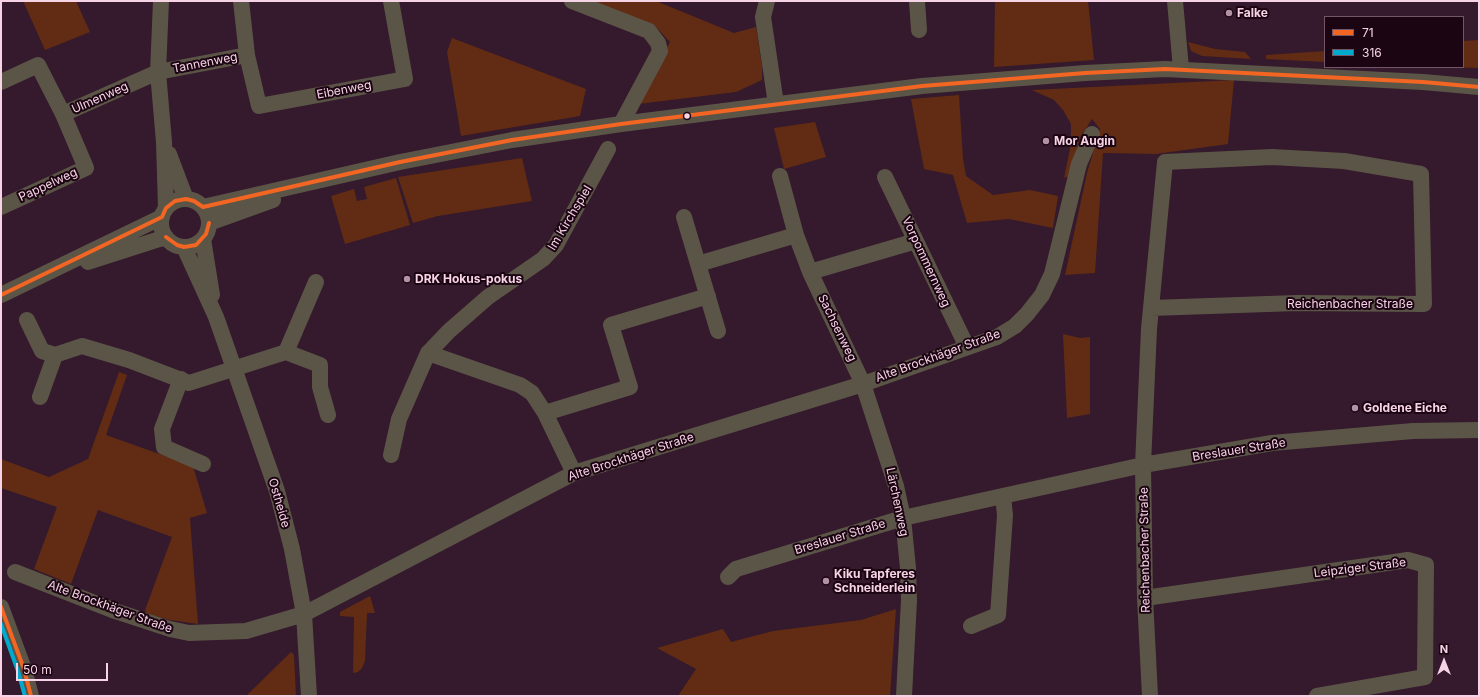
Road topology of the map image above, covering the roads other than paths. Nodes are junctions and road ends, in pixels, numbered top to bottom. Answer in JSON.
{"nodes":[{"id":1,"x":161,"y":1,"type":"edge"},
{"id":2,"x":241,"y":1,"type":"edge"},
{"id":3,"x":391,"y":1,"type":"edge"},
{"id":4,"x":572,"y":1,"type":"edge"},
{"id":5,"x":767,"y":1,"type":"edge"},
{"id":6,"x":917,"y":1,"type":"edge"},
{"id":7,"x":1175,"y":1,"type":"edge"},
{"id":8,"x":919,"y":30,"type":"dead end"},
{"id":9,"x":247,"y":54,"type":"junction"},
{"id":10,"x":1181,"y":69,"type":"junction"},
{"id":11,"x":158,"y":72,"type":"junction"},
{"id":12,"x":1,"y":82,"type":"edge"},
{"id":13,"x":1479,"y":87,"type":"edge"},
{"id":14,"x":776,"y":104,"type":"junction"},
{"id":15,"x":63,"y":114,"type":"junction"},
{"id":16,"x":621,"y":124,"type":"junction"},
{"id":17,"x":1092,"y":134,"type":"dead end"},
{"id":18,"x":164,"y":142,"type":"junction"},
{"id":19,"x":608,"y":149,"type":"dead end"},
{"id":20,"x":350,"y":174,"type":"junction"},
{"id":21,"x":780,"y":176,"type":"dead end"},
{"id":22,"x":885,"y":177,"type":"dead end"},
{"id":23,"x":186,"y":199,"type":"junction"},
{"id":24,"x":1,"y":207,"type":"edge"},
{"id":25,"x":203,"y":207,"type":"junction"},
{"id":26,"x":164,"y":213,"type":"junction"},
{"id":27,"x":684,"y":217,"type":"dead end"},
{"id":28,"x":209,"y":223,"type":"junction"},
{"id":29,"x":796,"y":235,"type":"junction"},
{"id":30,"x":166,"y":237,"type":"junction"},
{"id":31,"x":203,"y":240,"type":"junction"},
{"id":32,"x":916,"y":241,"type":"junction"},
{"id":33,"x":184,"y":247,"type":"junction"},
{"id":34,"x":698,"y":264,"type":"junction"},
{"id":35,"x":810,"y":272,"type":"junction"},
{"id":36,"x":35,"y":279,"type":"junction"},
{"id":37,"x":316,"y":282,"type":"dead end"},
{"id":38,"x":1,"y":295,"type":"edge"},
{"id":39,"x":708,"y":296,"type":"junction"},
{"id":40,"x":1151,"y":308,"type":"junction"},
{"id":41,"x":216,"y":317,"type":"junction"},
{"id":42,"x":27,"y":320,"type":"dead end"},
{"id":43,"x":718,"y":331,"type":"dead end"},
{"id":44,"x":967,"y":347,"type":"junction"},
{"id":45,"x":286,"y":352,"type":"junction"},
{"id":46,"x":428,"y":352,"type":"junction"},
{"id":47,"x":55,"y":355,"type":"junction"},
{"id":48,"x":234,"y":368,"type":"junction"},
{"id":49,"x":181,"y":379,"type":"junction"},
{"id":50,"x":863,"y":384,"type":"junction"},
{"id":51,"x":40,"y":397,"type":"dead end"},
{"id":52,"x":545,"y":413,"type":"junction"},
{"id":53,"x":328,"y":415,"type":"dead end"},
{"id":54,"x":1479,"y":430,"type":"edge"},
{"id":55,"x":391,"y":455,"type":"dead end"},
{"id":56,"x":203,"y":464,"type":"dead end"},
{"id":57,"x":1143,"y":465,"type":"junction"},
{"id":58,"x":574,"y":473,"type":"junction"},
{"id":59,"x":1004,"y":496,"type":"junction"},
{"id":60,"x":903,"y":518,"type":"junction"},
{"id":61,"x":15,"y":572,"type":"dead end"},
{"id":62,"x":728,"y":577,"type":"dead end"},
{"id":63,"x":1145,"y":598,"type":"junction"},
{"id":64,"x":1,"y":607,"type":"edge"},
{"id":65,"x":304,"y":614,"type":"junction"},
{"id":66,"x":971,"y":626,"type":"dead end"},
{"id":67,"x":31,"y":696,"type":"edge"},
{"id":68,"x":309,"y":696,"type":"edge"},
{"id":69,"x":904,"y":696,"type":"edge"},
{"id":70,"x":1150,"y":696,"type":"edge"},
{"id":71,"x":1317,"y":696,"type":"edge"}],
"edges":[{"from":1,"to":11,"type":"street"},
{"from":2,"to":9,"type":"street","name":"Tannenweg"},
{"from":3,"to":9,"type":"street","name":"Eibenweg"},
{"from":4,"to":16,"type":"street"},
{"from":5,"to":14,"type":"street"},
{"from":6,"to":8,"type":"street"},
{"from":7,"to":10,"type":"street"},
{"from":9,"to":11,"type":"street","name":"Tannenweg"},
{"from":10,"to":13,"type":"street"},
{"from":10,"to":14,"type":"street"},
{"from":11,"to":15,"type":"street","name":"Ulmenweg"},
{"from":11,"to":18,"type":"street"},
{"from":12,"to":15,"type":"street","name":"Ulmenweg"},
{"from":14,"to":16,"type":"street"},
{"from":15,"to":24,"type":"street","name":"Pappelweg"},
{"from":16,"to":20,"type":"street"},
{"from":17,"to":44,"type":"street","name":"Alte Brockhäger Straße"},
{"from":18,"to":23,"type":"street"},
{"from":18,"to":26,"type":"street"},
{"from":19,"to":46,"type":"street","name":"Im Kirchspiel"},
{"from":20,"to":25,"type":"street"},
{"from":20,"to":28,"type":"street"},
{"from":21,"to":29,"type":"street","name":"Sachsenweg"},
{"from":22,"to":32,"type":"street","name":"Vorpommernweg"},
{"from":23,"to":25,"type":"street"},
{"from":23,"to":26,"type":"street"},
{"from":25,"to":28,"type":"street"},
{"from":26,"to":30,"type":"street"},
{"from":26,"to":36,"type":"street"},
{"from":27,"to":34,"type":"street"},
{"from":28,"to":31,"type":"street"},
{"from":29,"to":34,"type":"street"},
{"from":29,"to":35,"type":"street","name":"Sachsenweg"},
{"from":30,"to":33,"type":"street"},
{"from":30,"to":36,"type":"street"},
{"from":31,"to":33,"type":"street"},
{"from":31,"to":41,"type":"street","name":"Ostheide"},
{"from":32,"to":35,"type":"street"},
{"from":32,"to":44,"type":"street","name":"Vorpommernweg"},
{"from":33,"to":41,"type":"street","name":"Ostheide"},
{"from":34,"to":39,"type":"street"},
{"from":35,"to":50,"type":"street","name":"Sachsenweg"},
{"from":36,"to":38,"type":"street"},
{"from":37,"to":45,"type":"street"},
{"from":39,"to":43,"type":"street"},
{"from":39,"to":52,"type":"street"},
{"from":40,"to":40,"type":"street","name":"Reichenbacher Straße"},
{"from":40,"to":57,"type":"street","name":"Reichenbacher Straße"},
{"from":41,"to":48,"type":"street","name":"Ostheide"},
{"from":42,"to":47,"type":"street"},
{"from":44,"to":50,"type":"street","name":"Alte Brockhäger Straße"},
{"from":45,"to":48,"type":"street"},
{"from":45,"to":53,"type":"street"},
{"from":46,"to":52,"type":"street"},
{"from":46,"to":55,"type":"street","name":"Im Kirchspiel"},
{"from":47,"to":49,"type":"street"},
{"from":47,"to":51,"type":"street"},
{"from":48,"to":49,"type":"street"},
{"from":48,"to":65,"type":"street","name":"Ostheide"},
{"from":49,"to":56,"type":"street"},
{"from":50,"to":58,"type":"street","name":"Alte Brockhäger Straße"},
{"from":50,"to":60,"type":"street","name":"Lärchenweg"},
{"from":52,"to":58,"type":"street"},
{"from":54,"to":57,"type":"street","name":"Breslauer Straße"},
{"from":57,"to":59,"type":"street","name":"Breslauer Straße"},
{"from":57,"to":63,"type":"street","name":"Reichenbacher Straße"},
{"from":58,"to":65,"type":"street","name":"Alte Brockhäger Straße"},
{"from":59,"to":60,"type":"street","name":"Breslauer Straße"},
{"from":59,"to":66,"type":"street"},
{"from":60,"to":62,"type":"street","name":"Breslauer Straße"},
{"from":60,"to":69,"type":"street","name":"Lärchenweg"},
{"from":61,"to":65,"type":"street","name":"Alte Brockhäger Straße"},
{"from":63,"to":70,"type":"street","name":"Reichenbacher Straße"},
{"from":63,"to":71,"type":"street","name":"Leipziger Straße"},
{"from":64,"to":67,"type":"street"},
{"from":65,"to":68,"type":"street","name":"Ostheide"}]}
